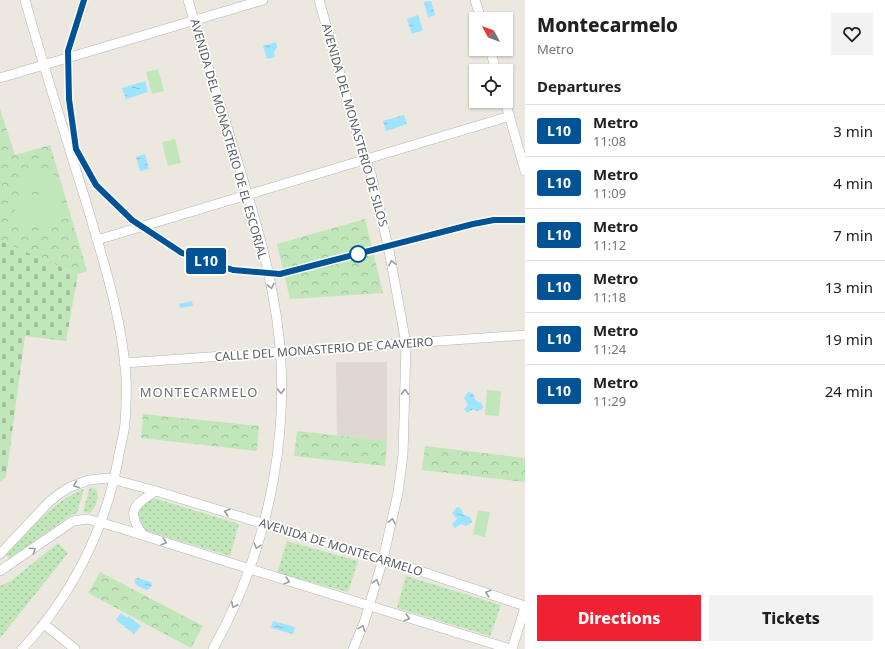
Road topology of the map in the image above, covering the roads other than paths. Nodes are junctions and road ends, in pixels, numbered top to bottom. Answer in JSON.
{"nodes":[{"id":1,"x":25,"y":0,"type":"edge"},
{"id":2,"x":188,"y":0,"type":"edge"},
{"id":3,"x":263,"y":0,"type":"edge"},
{"id":4,"x":319,"y":0,"type":"edge"},
{"id":5,"x":475,"y":0,"type":"edge"},
{"id":6,"x":479,"y":12,"type":"edge"},
{"id":7,"x":194,"y":21,"type":"junction"},
{"id":8,"x":44,"y":66,"type":"junction"},
{"id":9,"x":0,"y":78,"type":"edge"},
{"id":10,"x":507,"y":108,"type":"edge"},
{"id":11,"x":510,"y":116,"type":"junction"},
{"id":12,"x":366,"y":159,"type":"junction"},
{"id":13,"x":525,"y":171,"type":"edge"},
{"id":14,"x":248,"y":194,"type":"junction"},
{"id":15,"x":97,"y":240,"type":"junction"},
{"id":16,"x":525,"y":335,"type":"edge"},
{"id":17,"x":406,"y":344,"type":"junction"},
{"id":18,"x":280,"y":352,"type":"junction"},
{"id":19,"x":124,"y":363,"type":"junction"},
{"id":20,"x":114,"y":479,"type":"junction"},
{"id":21,"x":156,"y":491,"type":"junction"},
{"id":22,"x":100,"y":522,"type":"junction"},
{"id":23,"x":264,"y":523,"type":"junction"},
{"id":24,"x":143,"y":535,"type":"junction"},
{"id":25,"x":0,"y":554,"type":"edge"},
{"id":26,"x":383,"y":559,"type":"junction"},
{"id":27,"x":250,"y":569,"type":"junction"},
{"id":28,"x":0,"y":571,"type":"edge"},
{"id":29,"x":369,"y":606,"type":"junction"},
{"id":30,"x":525,"y":607,"type":"edge"},
{"id":31,"x":44,"y":624,"type":"junction"},
{"id":32,"x":22,"y":649,"type":"edge"},
{"id":33,"x":75,"y":649,"type":"edge"},
{"id":34,"x":213,"y":649,"type":"edge"},
{"id":35,"x":353,"y":649,"type":"edge"},
{"id":36,"x":511,"y":649,"type":"edge"}],
"edges":[{"from":1,"to":8,"type":"street"},
{"from":2,"to":7,"type":"street","name":"AVENIDA DEL MONASTERIO DE EL ESCORIAL"},
{"from":3,"to":7,"type":"street"},
{"from":4,"to":12,"type":"street","name":"AVENIDA DEL MONASTERIO DE SILOS"},
{"from":5,"to":6,"type":"street"},
{"from":7,"to":8,"type":"street"},
{"from":7,"to":14,"type":"street","name":"AVENIDA DEL MONASTERIO DE EL ESCORIAL"},
{"from":8,"to":9,"type":"street"},
{"from":8,"to":15,"type":"street"},
{"from":10,"to":11,"type":"street"},
{"from":11,"to":12,"type":"street"},
{"from":11,"to":13,"type":"street"},
{"from":12,"to":14,"type":"street"},
{"from":17,"to":12,"type":"street","name":"AVENIDA DEL MONASTERIO DE SILOS","one_way":true},
{"from":14,"to":15,"type":"street"},
{"from":14,"to":18,"type":"street","name":"AVENIDA DEL MONASTERIO DE EL ESCORIAL","one_way":true},
{"from":15,"to":19,"type":"street"},
{"from":16,"to":17,"type":"street","name":"CALLE DEL MONASTERIO DE CAAVEIRO"},
{"from":17,"to":18,"type":"street","name":"CALLE DEL MONASTERIO DE CAAVEIRO"},
{"from":26,"to":17,"type":"street","name":"AVENIDA DEL MONASTERIO DE SILOS","one_way":true},
{"from":18,"to":19,"type":"street","name":"CALLE DEL MONASTERIO DE CAAVEIRO"},
{"from":18,"to":23,"type":"street","name":"AVENIDA DEL MONASTERIO DE EL ESCORIAL","one_way":true},
{"from":19,"to":20,"type":"street"},
{"from":20,"to":21,"type":"street","name":"AVENIDA DE MONTECARMELO"},
{"from":20,"to":22,"type":"street"},
{"from":20,"to":25,"type":"street","name":"AVENIDA DE MONTECARMELO","one_way":true},
{"from":23,"to":21,"type":"street","name":"AVENIDA DE MONTECARMELO","one_way":true},
{"from":21,"to":24,"type":"street"},
{"from":22,"to":24,"type":"street"},
{"from":28,"to":22,"type":"street","one_way":true},
{"from":22,"to":31,"type":"street"},
{"from":23,"to":26,"type":"street","name":"AVENIDA DE MONTECARMELO"},
{"from":23,"to":27,"type":"street","name":"AVENIDA DEL MONASTERIO DE EL ESCORIAL","one_way":true},
{"from":24,"to":27,"type":"street","one_way":true},
{"from":29,"to":26,"type":"street","name":"AVENIDA DEL MONASTERIO DE SILOS","one_way":true},
{"from":30,"to":26,"type":"street","name":"AVENIDA DE MONTECARMELO","one_way":true},
{"from":27,"to":29,"type":"street","one_way":true},
{"from":27,"to":34,"type":"street","name":"AVENIDA DEL MONASTERIO DE EL ESCORIAL","one_way":true},
{"from":35,"to":29,"type":"street","name":"AVENIDA DEL MONASTERIO DE SILOS","one_way":true},
{"from":29,"to":36,"type":"street","one_way":true},
{"from":30,"to":36,"type":"street"},
{"from":31,"to":32,"type":"street"},
{"from":31,"to":33,"type":"street"}]}
